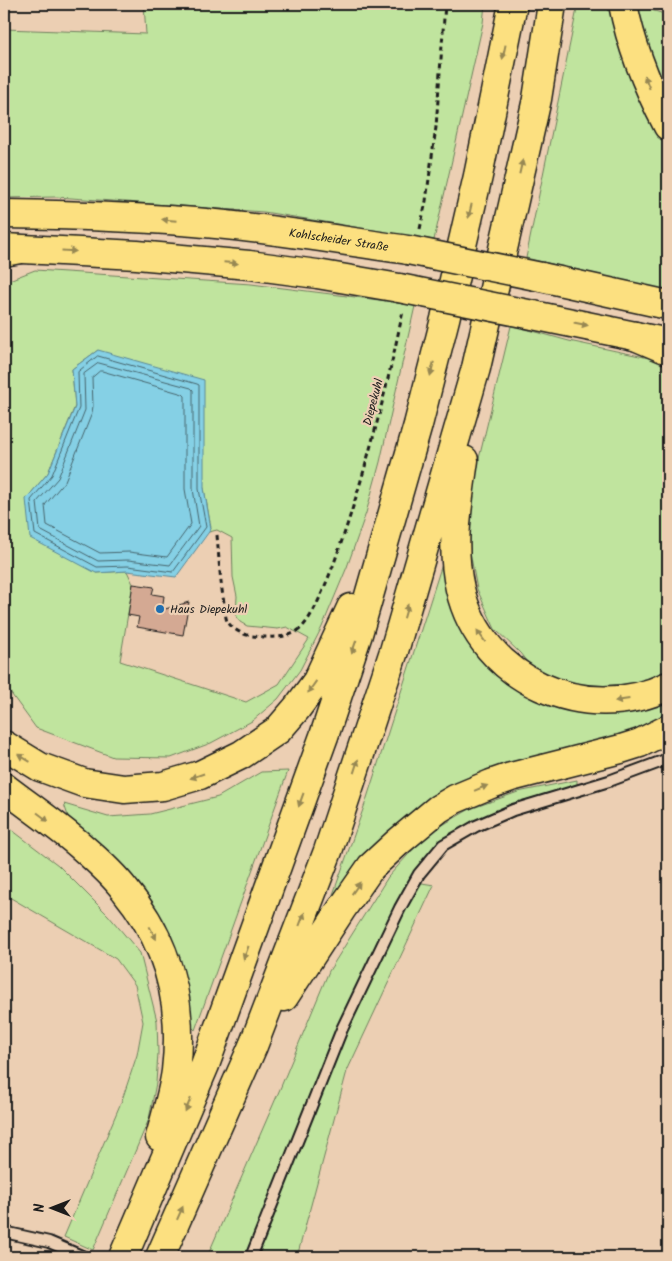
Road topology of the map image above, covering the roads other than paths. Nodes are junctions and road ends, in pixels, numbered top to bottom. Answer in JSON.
{"nodes":[{"id":1,"x":513,"y":4,"type":"edge"},
{"id":2,"x":552,"y":4,"type":"edge"},
{"id":3,"x":623,"y":4,"type":"edge"},
{"id":4,"x":668,"y":126,"type":"edge"},
{"id":5,"x":4,"y":214,"type":"edge"},
{"id":6,"x":9,"y":250,"type":"edge"},
{"id":7,"x":668,"y":305,"type":"edge"},
{"id":8,"x":635,"y":336,"type":"junction"},
{"id":9,"x":668,"y":342,"type":"edge"},
{"id":10,"x":668,"y":350,"type":"edge"},
{"id":11,"x":476,"y":368,"type":"junction"},
{"id":12,"x":387,"y":532,"type":"junction"},
{"id":13,"x":668,"y":686,"type":"edge"},
{"id":14,"x":668,"y":730,"type":"edge"},
{"id":15,"x":4,"y":745,"type":"edge"},
{"id":16,"x":668,"y":759,"type":"edge"},
{"id":17,"x":4,"y":787,"type":"edge"},
{"id":18,"x":253,"y":1046,"type":"junction"},
{"id":19,"x":4,"y":1232,"type":"edge"},
{"id":20,"x":128,"y":1246,"type":"edge"},
{"id":21,"x":84,"y":1257,"type":"edge"},
{"id":22,"x":160,"y":1257,"type":"edge"},
{"id":23,"x":251,"y":1257,"type":"edge"}],
"edges":[{"from":1,"to":12,"type":"main road","one_way":true},
{"from":11,"to":2,"type":"main road","one_way":true},
{"from":4,"to":3,"type":"main road","one_way":true},
{"from":7,"to":5,"type":"main road","name":"Kohlscheider Straße","one_way":true,"bridge":true},
{"from":6,"to":8,"type":"main road","one_way":true,"bridge":true},
{"from":8,"to":9,"type":"main road"},
{"from":8,"to":10,"type":"main road"},
{"from":13,"to":11,"type":"main road","one_way":true},
{"from":18,"to":11,"type":"main road","one_way":true},
{"from":12,"to":15,"type":"main road","one_way":true},
{"from":12,"to":20,"type":"main road","one_way":true},
{"from":18,"to":14,"type":"main road","one_way":true},
{"from":16,"to":23,"type":"lane"},
{"from":17,"to":20,"type":"main road","one_way":true},
{"from":22,"to":18,"type":"main road","one_way":true},
{"from":19,"to":21,"type":"lane"}]}
